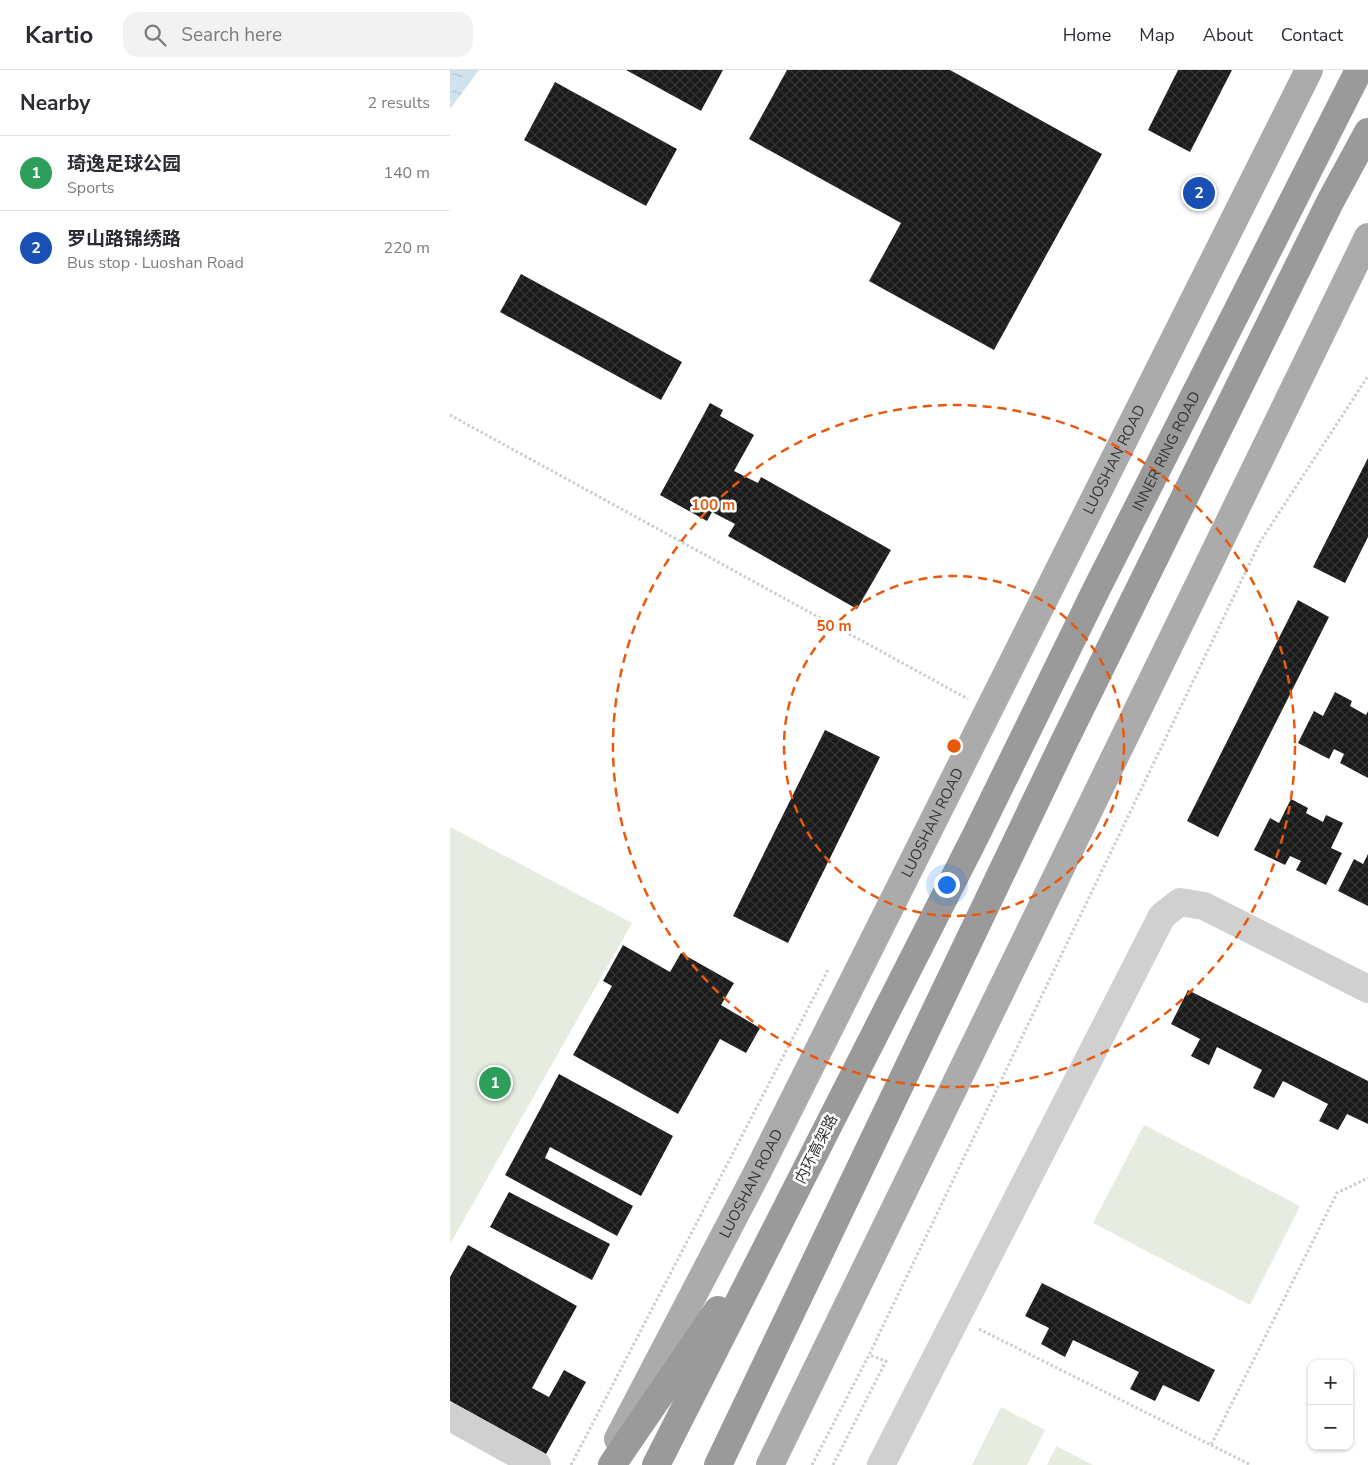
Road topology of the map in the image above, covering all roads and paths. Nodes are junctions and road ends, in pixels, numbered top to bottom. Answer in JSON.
{"nodes":[{"id":1,"x":1309,"y":70,"type":"edge"},
{"id":2,"x":1360,"y":70,"type":"edge"},
{"id":3,"x":1368,"y":132,"type":"edge"},
{"id":4,"x":1368,"y":237,"type":"edge"},
{"id":5,"x":1368,"y":376,"type":"edge"},
{"id":6,"x":450,"y":415,"type":"edge"},
{"id":7,"x":969,"y":699,"type":"dead end"},
{"id":8,"x":977,"y":833,"type":"joint"},
{"id":9,"x":1368,"y":989,"type":"edge"},
{"id":10,"x":1368,"y":1178,"type":"edge"},
{"id":11,"x":780,"y":1220,"type":"junction"},
{"id":12,"x":957,"y":1318,"type":"junction"},
{"id":13,"x":869,"y":1355,"type":"junction"},
{"id":14,"x":450,"y":1417,"type":"edge"},
{"id":15,"x":1212,"y":1446,"type":"junction"},
{"id":16,"x":536,"y":1465,"type":"edge"},
{"id":17,"x":605,"y":1465,"type":"edge"},
{"id":18,"x":612,"y":1465,"type":"edge"},
{"id":19,"x":656,"y":1465,"type":"edge"},
{"id":20,"x":718,"y":1465,"type":"edge"},
{"id":21,"x":770,"y":1465,"type":"edge"},
{"id":22,"x":812,"y":1465,"type":"edge"},
{"id":23,"x":833,"y":1465,"type":"edge"},
{"id":24,"x":881,"y":1465,"type":"edge"},
{"id":25,"x":1251,"y":1465,"type":"edge"}],
"edges":[{"from":1,"to":17,"type":"main road","name":"LUOSHAN ROAD"},
{"from":2,"to":8,"type":"highway","name":"INNER RING ROAD"},
{"from":3,"to":20,"type":"highway"},
{"from":4,"to":21,"type":"main road"},
{"from":5,"to":13,"type":"path"},
{"from":6,"to":7,"type":"path"},
{"from":8,"to":11,"type":"highway","name":"内环高架路"},
{"from":9,"to":12,"type":"lane"},
{"from":10,"to":15,"type":"path"},
{"from":11,"to":18,"type":"highway"},
{"from":11,"to":19,"type":"highway","name":"内环高架路"},
{"from":12,"to":15,"type":"path"},
{"from":12,"to":24,"type":"lane"},
{"from":13,"to":22,"type":"path"},
{"from":13,"to":23,"type":"path"},
{"from":14,"to":16,"type":"lane"},
{"from":15,"to":25,"type":"path"}]}
